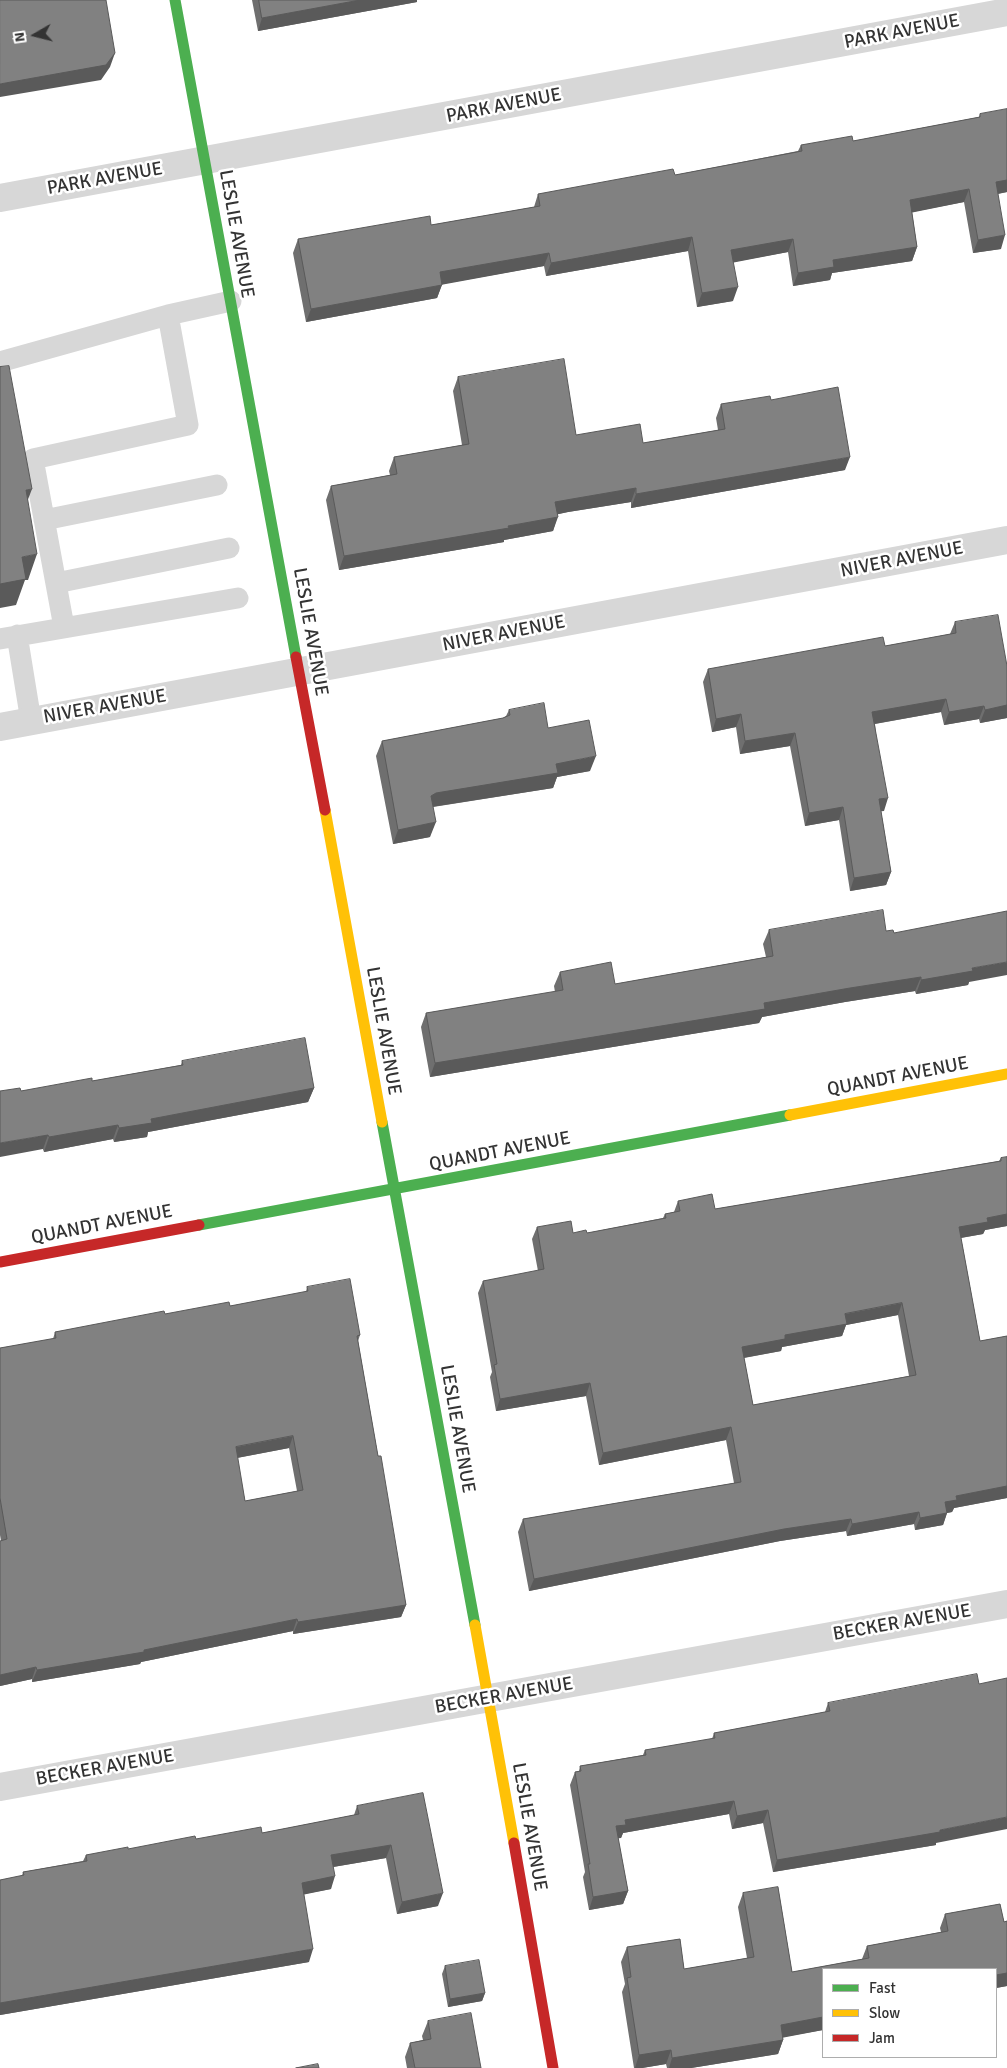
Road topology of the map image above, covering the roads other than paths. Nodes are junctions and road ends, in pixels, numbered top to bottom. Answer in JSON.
{"nodes":[{"id":1,"x":175,"y":0,"type":"edge"},
{"id":2,"x":1007,"y":12,"type":"edge"},
{"id":3,"x":205,"y":161,"type":"junction"},
{"id":4,"x":0,"y":198,"type":"edge"},
{"id":5,"x":231,"y":301,"type":"junction"},
{"id":6,"x":168,"y":314,"type":"junction"},
{"id":7,"x":0,"y":362,"type":"edge"},
{"id":8,"x":217,"y":484,"type":"dead end"},
{"id":9,"x":44,"y":520,"type":"junction"},
{"id":10,"x":1007,"y":540,"type":"edge"},
{"id":11,"x":229,"y":548,"type":"dead end"},
{"id":12,"x":56,"y":583,"type":"junction"},
{"id":13,"x":238,"y":598,"type":"dead end"},
{"id":14,"x":64,"y":627,"type":"junction"},
{"id":15,"x":9,"y":637,"type":"edge"},
{"id":16,"x":300,"y":672,"type":"junction"},
{"id":17,"x":31,"y":721,"type":"junction"},
{"id":18,"x":0,"y":727,"type":"edge"},
{"id":19,"x":1007,"y":1074,"type":"edge"},
{"id":20,"x":395,"y":1190,"type":"junction"},
{"id":21,"x":0,"y":1262,"type":"edge"},
{"id":22,"x":1007,"y":1604,"type":"edge"},
{"id":23,"x":488,"y":1700,"type":"junction"},
{"id":24,"x":0,"y":1787,"type":"edge"},
{"id":25,"x":553,"y":2068,"type":"edge"}],
"edges":[{"from":1,"to":3,"type":"street","name":"LESLIE AVENUE"},
{"from":2,"to":3,"type":"street","name":"PARK AVENUE"},
{"from":3,"to":4,"type":"street","name":"PARK AVENUE"},
{"from":3,"to":5,"type":"street","name":"LESLIE AVENUE"},
{"from":5,"to":6,"type":"lane"},
{"from":5,"to":16,"type":"street","name":"LESLIE AVENUE"},
{"from":6,"to":7,"type":"lane"},
{"from":6,"to":9,"type":"lane"},
{"from":8,"to":9,"type":"lane"},
{"from":9,"to":12,"type":"lane"},
{"from":10,"to":16,"type":"street","name":"NIVER AVENUE"},
{"from":11,"to":12,"type":"lane"},
{"from":12,"to":14,"type":"lane"},
{"from":13,"to":14,"type":"lane"},
{"from":14,"to":15,"type":"lane"},
{"from":15,"to":17,"type":"lane"},
{"from":16,"to":17,"type":"street","name":"NIVER AVENUE"},
{"from":16,"to":20,"type":"street","name":"LESLIE AVENUE"},
{"from":17,"to":18,"type":"street","name":"NIVER AVENUE"},
{"from":19,"to":20,"type":"street","name":"QUANDT AVENUE"},
{"from":20,"to":21,"type":"street","name":"QUANDT AVENUE"},
{"from":20,"to":23,"type":"street","name":"LESLIE AVENUE"},
{"from":22,"to":23,"type":"street","name":"BECKER AVENUE"},
{"from":23,"to":24,"type":"street","name":"BECKER AVENUE"},
{"from":23,"to":25,"type":"street","name":"LESLIE AVENUE"}]}
